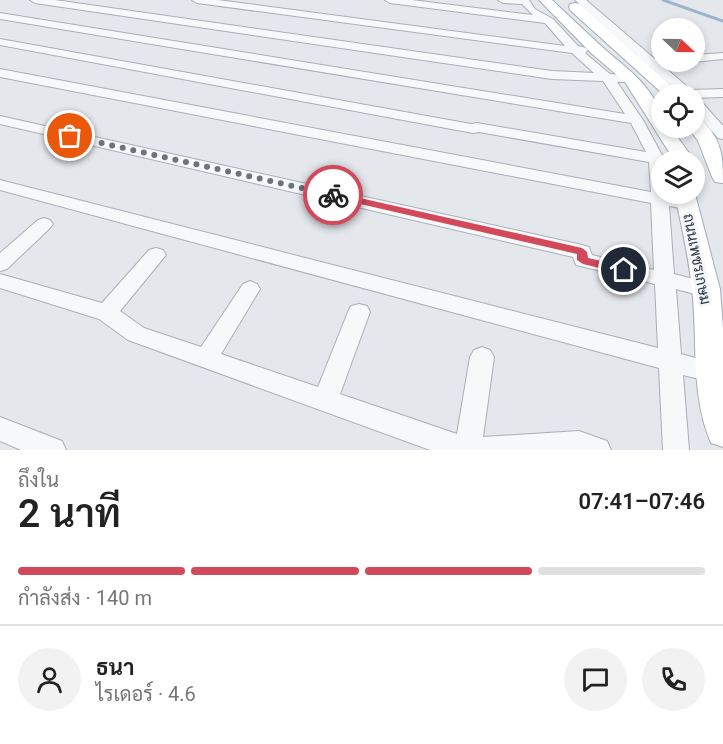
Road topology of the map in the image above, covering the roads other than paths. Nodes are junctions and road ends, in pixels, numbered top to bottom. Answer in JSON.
{"nodes":[{"id":1,"x":35,"y":0,"type":"edge"},
{"id":2,"x":197,"y":0,"type":"edge"},
{"id":3,"x":390,"y":0,"type":"edge"},
{"id":4,"x":503,"y":0,"type":"edge"},
{"id":5,"x":524,"y":0,"type":"edge"},
{"id":6,"x":545,"y":0,"type":"edge"},
{"id":7,"x":566,"y":0,"type":"edge"},
{"id":8,"x":580,"y":0,"type":"edge"},
{"id":9,"x":0,"y":16,"type":"edge"},
{"id":10,"x":552,"y":24,"type":"junction"},
{"id":11,"x":573,"y":26,"type":"junction"},
{"id":12,"x":0,"y":42,"type":"edge"},
{"id":13,"x":575,"y":50,"type":"junction"},
{"id":14,"x":596,"y":50,"type":"junction"},
{"id":15,"x":723,"y":56,"type":"edge"},
{"id":16,"x":705,"y":58,"type":"edge"},
{"id":17,"x":646,"y":64,"type":"junction"},
{"id":18,"x":651,"y":64,"type":"edge"},
{"id":19,"x":0,"y":74,"type":"edge"},
{"id":20,"x":609,"y":80,"type":"junction"},
{"id":21,"x":631,"y":80,"type":"junction"},
{"id":22,"x":664,"y":84,"type":"edge"},
{"id":23,"x":674,"y":84,"type":"edge"},
{"id":24,"x":723,"y":93,"type":"edge"},
{"id":25,"x":705,"y":94,"type":"edge"},
{"id":26,"x":651,"y":110,"type":"edge"},
{"id":27,"x":705,"y":115,"type":"edge"},
{"id":28,"x":0,"y":120,"type":"edge"},
{"id":29,"x":636,"y":120,"type":"junction"},
{"id":30,"x":723,"y":135,"type":"edge"},
{"id":31,"x":705,"y":136,"type":"edge"},
{"id":32,"x":652,"y":150,"type":"edge"},
{"id":33,"x":651,"y":158,"type":"edge"},
{"id":34,"x":723,"y":177,"type":"edge"},
{"id":35,"x":0,"y":185,"type":"edge"},
{"id":36,"x":651,"y":194,"type":"edge"},
{"id":37,"x":676,"y":204,"type":"edge"},
{"id":38,"x":679,"y":204,"type":"edge"},
{"id":39,"x":44,"y":225,"type":"dead end"},
{"id":40,"x":156,"y":255,"type":"dead end"},
{"id":41,"x":0,"y":264,"type":"edge"},
{"id":42,"x":665,"y":279,"type":"junction"},
{"id":43,"x":0,"y":281,"type":"edge"},
{"id":44,"x":250,"y":289,"type":"dead end"},
{"id":45,"x":706,"y":289,"type":"junction"},
{"id":46,"x":359,"y":312,"type":"dead end"},
{"id":47,"x":106,"y":313,"type":"junction"},
{"id":48,"x":482,"y":357,"type":"dead end"},
{"id":49,"x":206,"y":359,"type":"junction"},
{"id":50,"x":669,"y":361,"type":"junction"},
{"id":51,"x":711,"y":372,"type":"junction"},
{"id":52,"x":325,"y":401,"type":"junction"},
{"id":53,"x":0,"y":429,"type":"edge"},
{"id":54,"x":723,"y":431,"type":"edge"},
{"id":55,"x":52,"y":450,"type":"edge"},
{"id":56,"x":466,"y":450,"type":"edge"},
{"id":57,"x":483,"y":450,"type":"edge"},
{"id":58,"x":598,"y":450,"type":"edge"},
{"id":59,"x":676,"y":450,"type":"edge"}],
"edges":[{"from":1,"to":20,"type":"street"},
{"from":2,"to":13,"type":"street"},
{"from":3,"to":10,"type":"street"},
{"from":4,"to":5,"type":"street"},
{"from":5,"to":10,"type":"street"},
{"from":6,"to":11,"type":"main road"},
{"from":7,"to":17,"type":"main road"},
{"from":8,"to":17,"type":"street"},
{"from":9,"to":29,"type":"street"},
{"from":10,"to":11,"type":"street"},
{"from":10,"to":13,"type":"street"},
{"from":11,"to":14,"type":"main road"},
{"from":12,"to":33,"type":"street"},
{"from":13,"to":14,"type":"street"},
{"from":13,"to":20,"type":"street"},
{"from":14,"to":21,"type":"main road"},
{"from":15,"to":16,"type":"street"},
{"from":17,"to":18,"type":"street"},
{"from":17,"to":22,"type":"main road"},
{"from":17,"to":23,"type":"street"},
{"from":19,"to":36,"type":"street"},
{"from":20,"to":21,"type":"street"},
{"from":20,"to":29,"type":"street"},
{"from":21,"to":26,"type":"main road"},
{"from":24,"to":25,"type":"street"},
{"from":27,"to":30,"type":"street"},
{"from":28,"to":42,"type":"street"},
{"from":29,"to":32,"type":"street"},
{"from":31,"to":34,"type":"main road"},
{"from":35,"to":50,"type":"street"},
{"from":37,"to":42,"type":"street"},
{"from":38,"to":45,"type":"main road","name":"ถนนเพชรเกษม"},
{"from":39,"to":41,"type":"street"},
{"from":40,"to":47,"type":"street"},
{"from":42,"to":45,"type":"street"},
{"from":42,"to":50,"type":"street"},
{"from":43,"to":47,"type":"street"},
{"from":44,"to":49,"type":"street"},
{"from":45,"to":51,"type":"main road","name":"ถนนเพชรเกษม"},
{"from":46,"to":52,"type":"street"},
{"from":47,"to":49,"type":"street"},
{"from":48,"to":56,"type":"street"},
{"from":49,"to":52,"type":"street"},
{"from":50,"to":51,"type":"street"},
{"from":50,"to":59,"type":"street"},
{"from":51,"to":54,"type":"main road","name":"ถนนเพชรเกษม"},
{"from":52,"to":56,"type":"street"},
{"from":53,"to":55,"type":"street"},
{"from":57,"to":58,"type":"street"}]}
